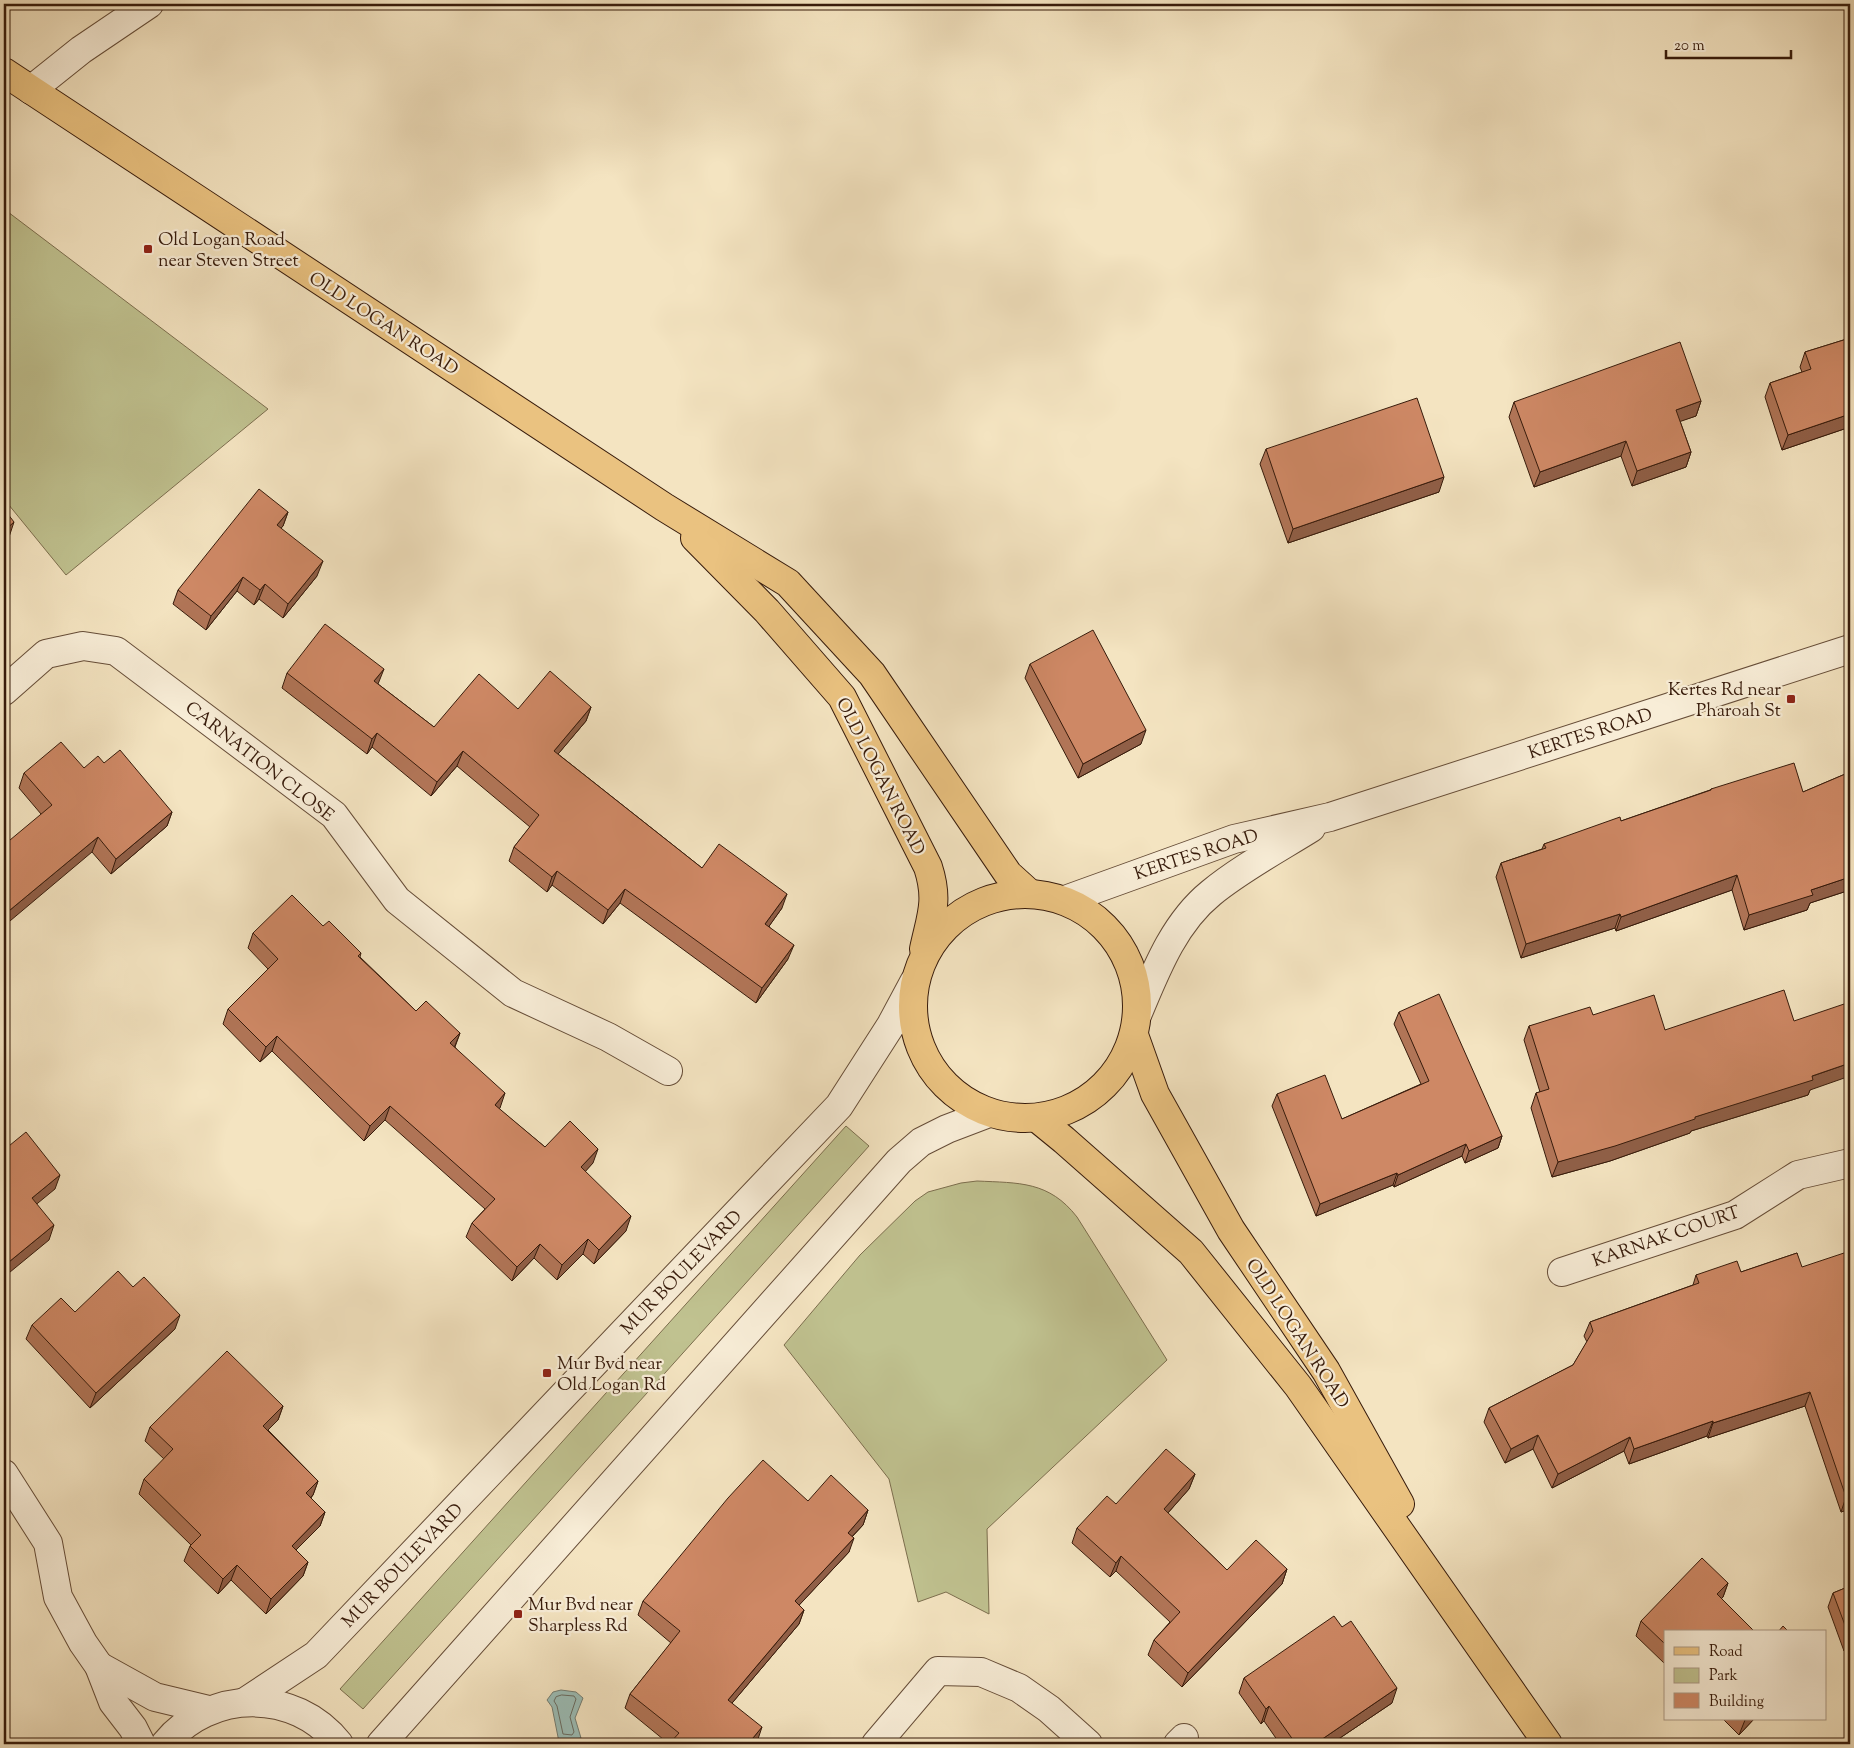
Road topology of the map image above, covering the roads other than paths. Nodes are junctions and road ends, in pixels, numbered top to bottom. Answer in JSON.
{"nodes":[{"id":1,"x":149,"y":4,"type":"edge"},
{"id":2,"x":4,"y":72,"type":"edge"},
{"id":3,"x":30,"y":90,"type":"junction"},
{"id":4,"x":664,"y":506,"type":"junction"},
{"id":5,"x":1850,"y":649,"type":"edge"},
{"id":6,"x":4,"y":691,"type":"edge"},
{"id":7,"x":1330,"y":817,"type":"junction"},
{"id":8,"x":1030,"y":893,"type":"junction"},
{"id":9,"x":1065,"y":900,"type":"junction"},
{"id":10,"x":917,"y":971,"type":"junction"},
{"id":11,"x":1136,"y":1024,"type":"junction"},
{"id":12,"x":668,"y":1071,"type":"dead end"},
{"id":13,"x":989,"y":1113,"type":"junction"},
{"id":14,"x":1037,"y":1118,"type":"junction"},
{"id":15,"x":1850,"y":1163,"type":"edge"},
{"id":16,"x":1562,"y":1272,"type":"dead end"},
{"id":17,"x":4,"y":1476,"type":"edge"},
{"id":18,"x":1468,"y":1628,"type":"junction"},
{"id":19,"x":99,"y":1666,"type":"junction"},
{"id":20,"x":245,"y":1702,"type":"junction"},
{"id":21,"x":209,"y":1710,"type":"junction"},
{"id":22,"x":141,"y":1744,"type":"edge"},
{"id":23,"x":165,"y":1744,"type":"edge"},
{"id":24,"x":339,"y":1744,"type":"edge"},
{"id":25,"x":382,"y":1744,"type":"edge"},
{"id":26,"x":876,"y":1744,"type":"edge"},
{"id":27,"x":1088,"y":1744,"type":"edge"},
{"id":28,"x":1548,"y":1744,"type":"edge"}],
"edges":[{"from":1,"to":3,"type":"street"},
{"from":2,"to":3,"type":"main road","name":"OLD LOGAN ROAD"},
{"from":3,"to":4,"type":"main road","name":"OLD LOGAN ROAD"},
{"from":4,"to":8,"type":"main road","name":"OLD LOGAN ROAD"},
{"from":4,"to":10,"type":"main road","name":"OLD LOGAN ROAD"},
{"from":5,"to":7,"type":"street","name":"KERTES ROAD"},
{"from":6,"to":12,"type":"street","name":"CARNATION CLOSE"},
{"from":7,"to":9,"type":"street","name":"KERTES ROAD"},
{"from":7,"to":11,"type":"street","name":"KERTES ROAD"},
{"from":8,"to":9,"type":"main road","name":"OLD LOGAN ROAD"},
{"from":8,"to":10,"type":"main road"},
{"from":9,"to":11,"type":"main road","name":"OLD LOGAN ROAD"},
{"from":10,"to":13,"type":"main road","name":"OLD LOGAN ROAD"},
{"from":10,"to":20,"type":"street","name":"MUR BOULEVARD"},
{"from":11,"to":14,"type":"main road","name":"OLD LOGAN ROAD"},
{"from":11,"to":18,"type":"main road","name":"OLD LOGAN ROAD"},
{"from":13,"to":14,"type":"main road","name":"OLD LOGAN ROAD"},
{"from":13,"to":25,"type":"street"},
{"from":14,"to":18,"type":"main road","name":"OLD LOGAN ROAD"},
{"from":15,"to":16,"type":"street","name":"KARNAK COURT"},
{"from":17,"to":19,"type":"street"},
{"from":18,"to":28,"type":"main road","name":"OLD LOGAN ROAD"},
{"from":19,"to":21,"type":"street"},
{"from":19,"to":22,"type":"street"},
{"from":20,"to":21,"type":"street"},
{"from":20,"to":24,"type":"street"},
{"from":21,"to":23,"type":"street"},
{"from":26,"to":27,"type":"street"}]}
